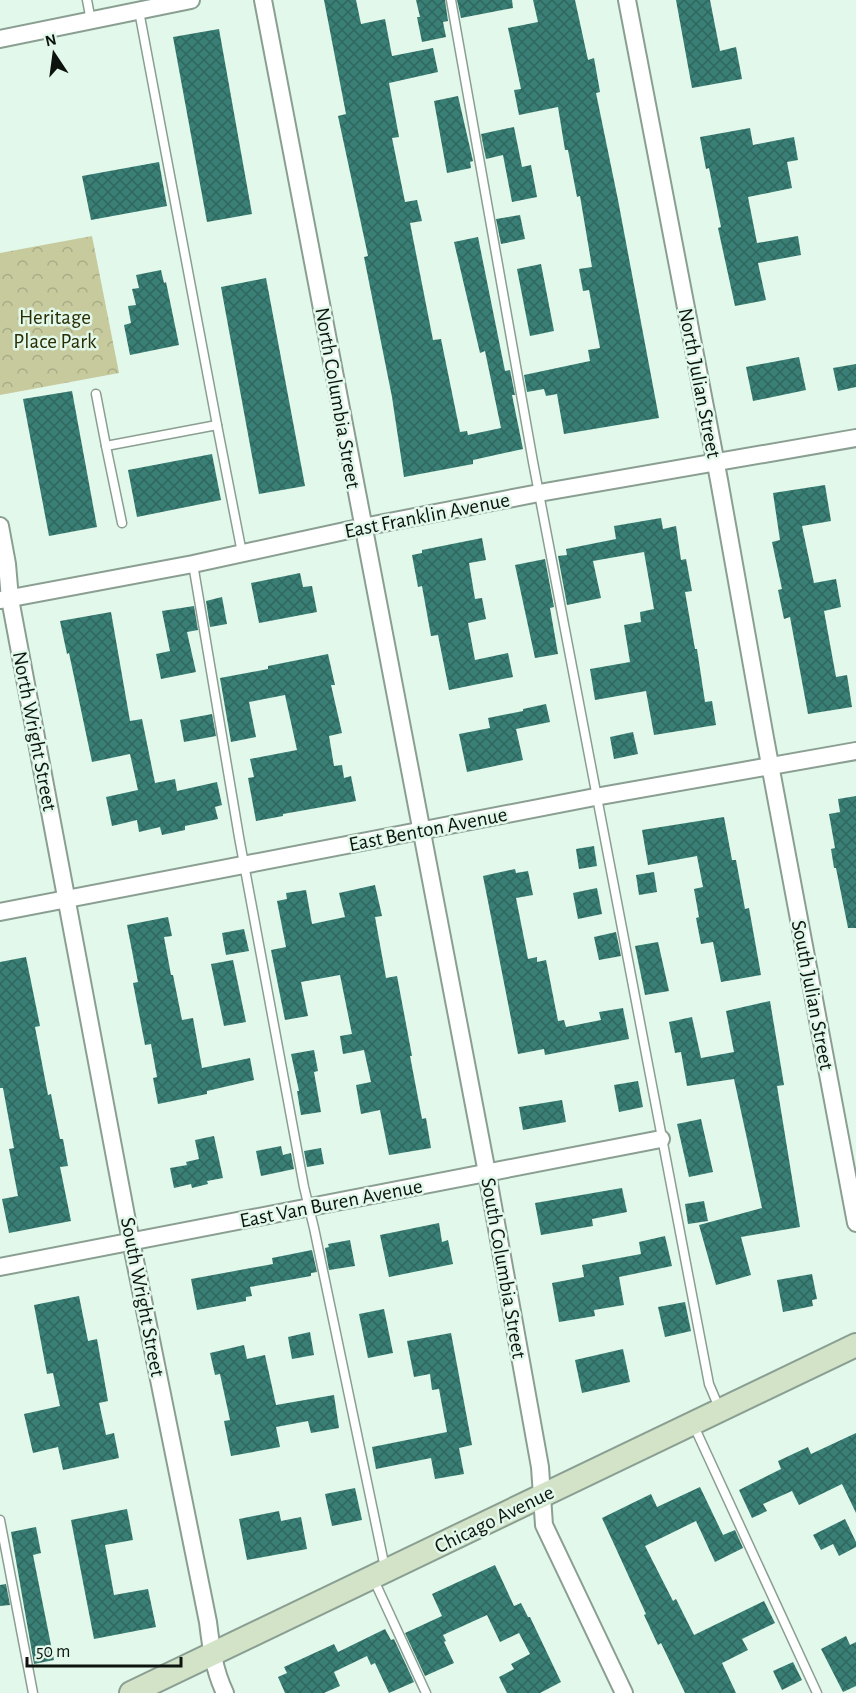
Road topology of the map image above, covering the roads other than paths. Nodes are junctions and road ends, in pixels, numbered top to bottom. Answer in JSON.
{"nodes":[{"id":1,"x":87,"y":0,"type":"edge"},
{"id":2,"x":191,"y":0,"type":"edge"},
{"id":3,"x":263,"y":0,"type":"edge"},
{"id":4,"x":451,"y":0,"type":"edge"},
{"id":5,"x":627,"y":0,"type":"edge"},
{"id":6,"x":139,"y":11,"type":"junction"},
{"id":7,"x":91,"y":21,"type":"junction"},
{"id":8,"x":0,"y":39,"type":"edge"},
{"id":9,"x":96,"y":394,"type":"dead end"},
{"id":10,"x":217,"y":425,"type":"junction"},
{"id":11,"x":856,"y":438,"type":"edge"},
{"id":12,"x":106,"y":446,"type":"junction"},
{"id":13,"x":715,"y":462,"type":"junction"},
{"id":14,"x":539,"y":493,"type":"junction"},
{"id":15,"x":122,"y":523,"type":"dead end"},
{"id":16,"x":0,"y":526,"type":"edge"},
{"id":17,"x":363,"y":527,"type":"junction"},
{"id":18,"x":242,"y":553,"type":"junction"},
{"id":19,"x":193,"y":564,"type":"junction"},
{"id":20,"x":5,"y":599,"type":"edge"},
{"id":21,"x":856,"y":751,"type":"edge"},
{"id":22,"x":770,"y":766,"type":"junction"},
{"id":23,"x":596,"y":797,"type":"junction"},
{"id":24,"x":422,"y":830,"type":"junction"},
{"id":25,"x":245,"y":865,"type":"junction"},
{"id":26,"x":67,"y":900,"type":"junction"},
{"id":27,"x":0,"y":912,"type":"edge"},
{"id":28,"x":661,"y":1140,"type":"junction"},
{"id":29,"x":487,"y":1173,"type":"junction"},
{"id":30,"x":308,"y":1207,"type":"junction"},
{"id":31,"x":856,"y":1223,"type":"edge"},
{"id":32,"x":131,"y":1241,"type":"junction"},
{"id":33,"x":0,"y":1267,"type":"edge"},
{"id":34,"x":856,"y":1345,"type":"edge"},
{"id":35,"x":720,"y":1410,"type":"junction"},
{"id":36,"x":692,"y":1423,"type":"junction"},
{"id":37,"x":542,"y":1495,"type":"junction"},
{"id":38,"x":0,"y":1520,"type":"edge"},
{"id":39,"x":379,"y":1574,"type":"junction"},
{"id":40,"x":212,"y":1654,"type":"junction"},
{"id":41,"x":33,"y":1693,"type":"edge"},
{"id":42,"x":131,"y":1693,"type":"edge"},
{"id":43,"x":225,"y":1693,"type":"edge"},
{"id":44,"x":426,"y":1693,"type":"edge"},
{"id":45,"x":624,"y":1693,"type":"edge"},
{"id":46,"x":817,"y":1693,"type":"edge"}],
"edges":[{"from":1,"to":7,"type":"lane"},
{"from":2,"to":6,"type":"street"},
{"from":3,"to":17,"type":"street","name":"North Columbia Street"},
{"from":4,"to":14,"type":"lane"},
{"from":5,"to":13,"type":"street","name":"North Julian Street"},
{"from":6,"to":7,"type":"street"},
{"from":6,"to":10,"type":"lane"},
{"from":7,"to":8,"type":"street"},
{"from":9,"to":12,"type":"lane"},
{"from":10,"to":12,"type":"lane"},
{"from":10,"to":18,"type":"lane"},
{"from":11,"to":13,"type":"street","name":"East Franklin Avenue"},
{"from":12,"to":15,"type":"lane"},
{"from":13,"to":14,"type":"street","name":"East Franklin Avenue"},
{"from":13,"to":22,"type":"street","name":"North Julian Street"},
{"from":14,"to":17,"type":"street","name":"East Franklin Avenue"},
{"from":14,"to":23,"type":"lane"},
{"from":16,"to":20,"type":"street","name":"North Wright Street"},
{"from":17,"to":18,"type":"street","name":"East Franklin Avenue"},
{"from":17,"to":24,"type":"street","name":"North Columbia Street"},
{"from":18,"to":19,"type":"street","name":"East Franklin Avenue"},
{"from":19,"to":20,"type":"street","name":"East Franklin Avenue"},
{"from":19,"to":25,"type":"lane"},
{"from":20,"to":26,"type":"street","name":"North Wright Street"},
{"from":21,"to":22,"type":"street","name":"East Benton Avenue"},
{"from":22,"to":23,"type":"street","name":"East Benton Avenue"},
{"from":22,"to":31,"type":"street","name":"South Julian Street"},
{"from":23,"to":24,"type":"street","name":"East Benton Avenue"},
{"from":23,"to":28,"type":"lane"},
{"from":24,"to":25,"type":"street","name":"East Benton Avenue"},
{"from":24,"to":29,"type":"street","name":"South Columbia Street"},
{"from":25,"to":26,"type":"street","name":"East Benton Avenue"},
{"from":25,"to":30,"type":"lane"},
{"from":26,"to":27,"type":"street","name":"East Benton Avenue"},
{"from":26,"to":32,"type":"street","name":"South Wright Street"},
{"from":28,"to":29,"type":"street","name":"East Van Buren Avenue"},
{"from":28,"to":35,"type":"lane"},
{"from":29,"to":30,"type":"street","name":"East Van Buren Avenue"},
{"from":29,"to":37,"type":"street","name":"South Columbia Street"},
{"from":30,"to":32,"type":"street","name":"East Van Buren Avenue"},
{"from":30,"to":39,"type":"lane"},
{"from":32,"to":33,"type":"street","name":"East Van Buren Avenue"},
{"from":32,"to":40,"type":"street","name":"South Wright Street"},
{"from":34,"to":35,"type":"main road","name":"Chicago Avenue"},
{"from":35,"to":36,"type":"main road","name":"Chicago Avenue"},
{"from":36,"to":37,"type":"main road","name":"Chicago Avenue"},
{"from":36,"to":46,"type":"lane"},
{"from":37,"to":39,"type":"main road","name":"Chicago Avenue"},
{"from":37,"to":45,"type":"street","name":"South Columbia Street"},
{"from":38,"to":41,"type":"lane"},
{"from":39,"to":40,"type":"main road","name":"Chicago Avenue"},
{"from":39,"to":44,"type":"lane"},
{"from":40,"to":42,"type":"main road","name":"Chicago Avenue"},
{"from":40,"to":43,"type":"street","name":"South Wright Street"}]}
